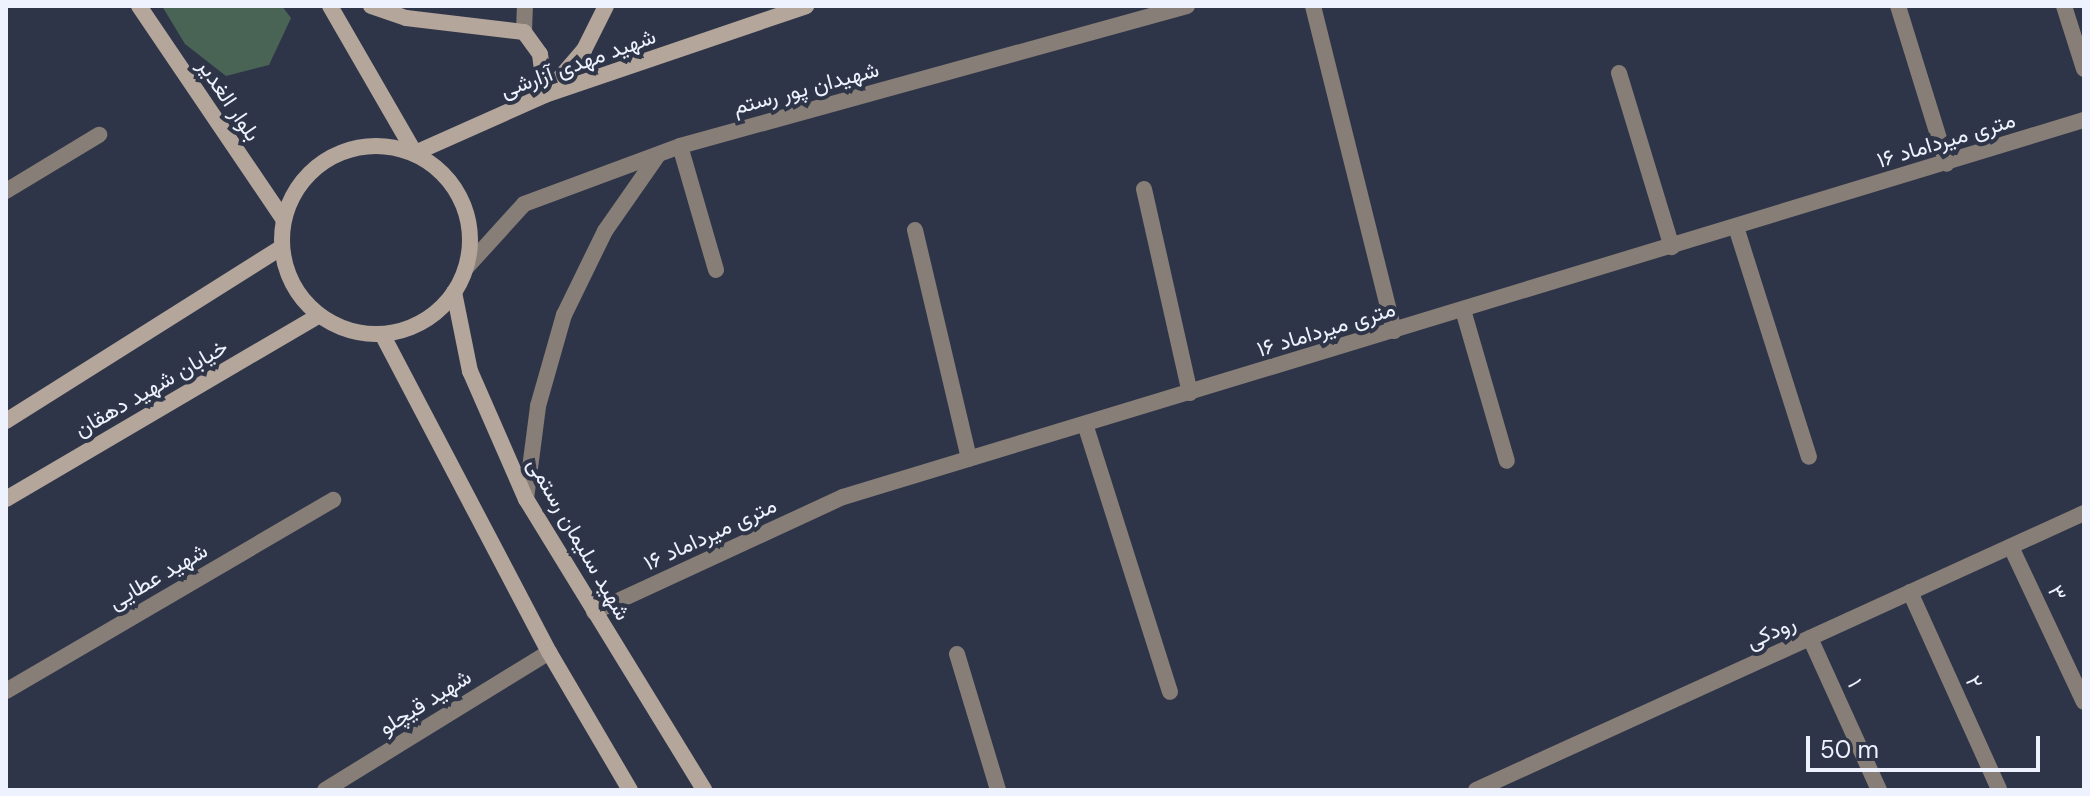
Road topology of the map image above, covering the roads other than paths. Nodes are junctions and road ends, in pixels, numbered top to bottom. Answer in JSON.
{"nodes":[{"id":1,"x":139,"y":6,"type":"edge"},
{"id":2,"x":330,"y":6,"type":"edge"},
{"id":3,"x":525,"y":6,"type":"edge"},
{"id":4,"x":606,"y":6,"type":"edge"},
{"id":5,"x":806,"y":6,"type":"edge"},
{"id":6,"x":1187,"y":6,"type":"edge"},
{"id":7,"x":1313,"y":6,"type":"edge"},
{"id":8,"x":1898,"y":6,"type":"edge"},
{"id":9,"x":2064,"y":6,"type":"edge"},
{"id":10,"x":379,"y":8,"type":"edge"},
{"id":11,"x":524,"y":32,"type":"junction"},
{"id":12,"x":2084,"y":69,"type":"edge"},
{"id":13,"x":1619,"y":73,"type":"dead end"},
{"id":14,"x":545,"y":95,"type":"junction"},
{"id":15,"x":2084,"y":120,"type":"edge"},
{"id":16,"x":99,"y":135,"type":"dead end"},
{"id":17,"x":680,"y":146,"type":"junction"},
{"id":18,"x":415,"y":153,"type":"junction"},
{"id":19,"x":658,"y":154,"type":"junction"},
{"id":20,"x":1947,"y":164,"type":"junction"},
{"id":21,"x":1144,"y":189,"type":"dead end"},
{"id":22,"x":6,"y":191,"type":"edge"},
{"id":23,"x":283,"y":219,"type":"junction"},
{"id":24,"x":1736,"y":227,"type":"junction"},
{"id":25,"x":915,"y":230,"type":"dead end"},
{"id":26,"x":1672,"y":247,"type":"junction"},
{"id":27,"x":281,"y":248,"type":"junction"},
{"id":28,"x":466,"y":268,"type":"junction"},
{"id":29,"x":716,"y":270,"type":"dead end"},
{"id":30,"x":454,"y":292,"type":"junction"},
{"id":31,"x":1463,"y":310,"type":"junction"},
{"id":32,"x":319,"y":315,"type":"junction"},
{"id":33,"x":1394,"y":331,"type":"junction"},
{"id":34,"x":382,"y":334,"type":"junction"},
{"id":35,"x":1190,"y":393,"type":"junction"},
{"id":36,"x":6,"y":421,"type":"edge"},
{"id":37,"x":1085,"y":424,"type":"junction"},
{"id":38,"x":1809,"y":457,"type":"dead end"},
{"id":39,"x":969,"y":459,"type":"junction"},
{"id":40,"x":1507,"y":461,"type":"dead end"},
{"id":41,"x":6,"y":499,"type":"edge"},
{"id":42,"x":526,"y":499,"type":"junction"},
{"id":43,"x":333,"y":500,"type":"dead end"},
{"id":44,"x":2084,"y":513,"type":"edge"},
{"id":45,"x":2011,"y":547,"type":"junction"},
{"id":46,"x":1910,"y":592,"type":"junction"},
{"id":47,"x":594,"y":612,"type":"junction"},
{"id":48,"x":1810,"y":638,"type":"junction"},
{"id":49,"x":549,"y":652,"type":"junction"},
{"id":50,"x":957,"y":654,"type":"dead end"},
{"id":51,"x":6,"y":691,"type":"edge"},
{"id":52,"x":1170,"y":692,"type":"dead end"},
{"id":53,"x":2084,"y":702,"type":"edge"},
{"id":54,"x":1999,"y":789,"type":"edge"},
{"id":55,"x":325,"y":790,"type":"edge"},
{"id":56,"x":630,"y":790,"type":"edge"},
{"id":57,"x":704,"y":790,"type":"edge"},
{"id":58,"x":998,"y":790,"type":"edge"},
{"id":59,"x":1476,"y":790,"type":"edge"},
{"id":60,"x":1879,"y":790,"type":"edge"}],
"edges":[{"from":1,"to":23,"type":"main road","name":"بلوار الغدیر"},
{"from":2,"to":18,"type":"main road"},
{"from":3,"to":11,"type":"street"},
{"from":4,"to":14,"type":"main road"},
{"from":5,"to":14,"type":"main road","name":"شهید مهدی آزارشی"},
{"from":6,"to":17,"type":"street","name":"شهیدان پور رستم"},
{"from":7,"to":33,"type":"street"},
{"from":8,"to":20,"type":"street"},
{"from":9,"to":12,"type":"street"},
{"from":10,"to":11,"type":"main road"},
{"from":11,"to":14,"type":"main road"},
{"from":13,"to":26,"type":"street"},
{"from":14,"to":18,"type":"main road","name":"شهید مهدی آزارشی"},
{"from":15,"to":20,"type":"street","name":"۱۶ متری میرداماد"},
{"from":16,"to":22,"type":"street"},
{"from":17,"to":19,"type":"street","name":"شهیدان پور رستم"},
{"from":17,"to":29,"type":"street"},
{"from":18,"to":23,"type":"main road"},
{"from":18,"to":28,"type":"main road"},
{"from":19,"to":28,"type":"street","name":"شهیدان پور رستم"},
{"from":19,"to":42,"type":"street"},
{"from":20,"to":24,"type":"street","name":"۱۶ متری میرداماد"},
{"from":21,"to":35,"type":"street"},
{"from":23,"to":27,"type":"main road"},
{"from":24,"to":26,"type":"street","name":"۱۶ متری میرداماد"},
{"from":24,"to":38,"type":"street"},
{"from":25,"to":39,"type":"street"},
{"from":26,"to":31,"type":"street","name":"۱۶ متری میرداماد"},
{"from":27,"to":32,"type":"main road"},
{"from":27,"to":36,"type":"main road","name":"خیابان شهید دهقان"},
{"from":28,"to":30,"type":"main road"},
{"from":30,"to":34,"type":"main road"},
{"from":30,"to":42,"type":"main road","name":"شهید سلیمان رستمی"},
{"from":31,"to":33,"type":"street","name":"۱۶ متری میرداماد"},
{"from":31,"to":40,"type":"street"},
{"from":32,"to":34,"type":"main road"},
{"from":32,"to":41,"type":"main road","name":"خیابان شهید دهقان"},
{"from":33,"to":35,"type":"street","name":"۱۶ متری میرداماد"},
{"from":34,"to":49,"type":"main road"},
{"from":35,"to":37,"type":"street","name":"۱۶ متری میرداماد"},
{"from":37,"to":39,"type":"street","name":"۱۶ متری میرداماد"},
{"from":37,"to":52,"type":"street"},
{"from":39,"to":47,"type":"street","name":"۱۶ متری میرداماد"},
{"from":42,"to":47,"type":"main road","name":"شهید سلیمان رستمی"},
{"from":43,"to":51,"type":"street","name":"شهید عطایی"},
{"from":44,"to":45,"type":"street","name":"رودکی"},
{"from":45,"to":46,"type":"street","name":"رودکی"},
{"from":45,"to":53,"type":"street","name":"۳"},
{"from":46,"to":48,"type":"street","name":"رودکی"},
{"from":46,"to":54,"type":"street","name":"۲"},
{"from":47,"to":57,"type":"main road","name":"شهید سلیمان رستمی"},
{"from":48,"to":59,"type":"street","name":"رودکی"},
{"from":48,"to":60,"type":"street","name":"۱"},
{"from":49,"to":55,"type":"street","name":"شهید قیچلو"},
{"from":49,"to":56,"type":"main road"},
{"from":50,"to":58,"type":"street"}]}
